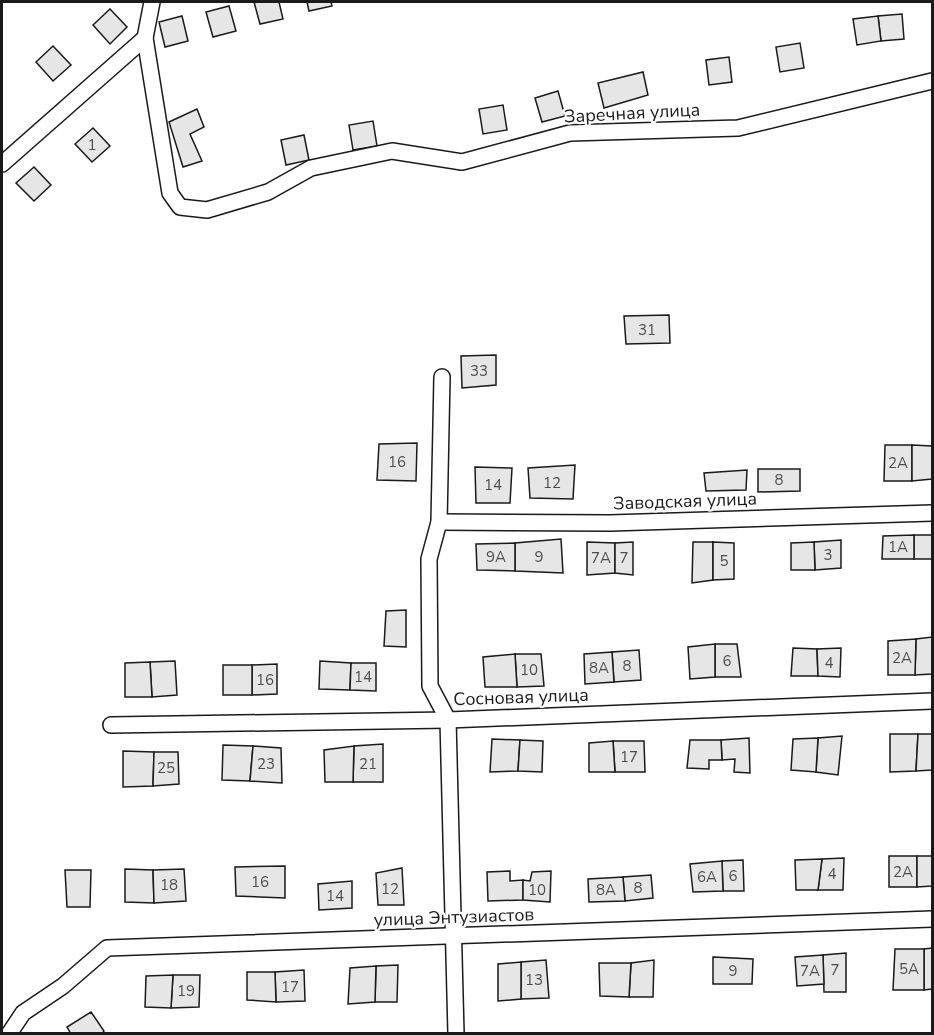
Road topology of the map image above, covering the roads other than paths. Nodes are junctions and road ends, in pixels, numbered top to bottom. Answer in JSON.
{"nodes":[{"id":1,"x":152,"y":2,"type":"edge"},
{"id":2,"x":145,"y":38,"type":"junction"},
{"id":3,"x":933,"y":81,"type":"edge"},
{"id":4,"x":2,"y":164,"type":"edge"},
{"id":5,"x":442,"y":377,"type":"dead end"},
{"id":6,"x":933,"y":513,"type":"edge"},
{"id":7,"x":439,"y":522,"type":"junction"},
{"id":8,"x":933,"y":701,"type":"edge"},
{"id":9,"x":448,"y":720,"type":"junction"},
{"id":10,"x":111,"y":725,"type":"dead end"},
{"id":11,"x":933,"y":919,"type":"edge"},
{"id":12,"x":454,"y":936,"type":"junction"},
{"id":13,"x":9,"y":1034,"type":"edge"},
{"id":14,"x":456,"y":1034,"type":"edge"}],
"edges":[{"from":1,"to":2,"type":"street"},
{"from":2,"to":3,"type":"street","name":"Заречная улица"},
{"from":2,"to":4,"type":"street"},
{"from":5,"to":7,"type":"street"},
{"from":6,"to":7,"type":"street","name":"Заводская улица"},
{"from":7,"to":9,"type":"street"},
{"from":8,"to":9,"type":"street","name":"Сосновая улица"},
{"from":9,"to":10,"type":"street","name":"Сосновая улица"},
{"from":9,"to":12,"type":"street"},
{"from":11,"to":12,"type":"street","name":"улица Энтузиастов"},
{"from":12,"to":13,"type":"street","name":"улица Энтузиастов"},
{"from":12,"to":14,"type":"street"}]}
